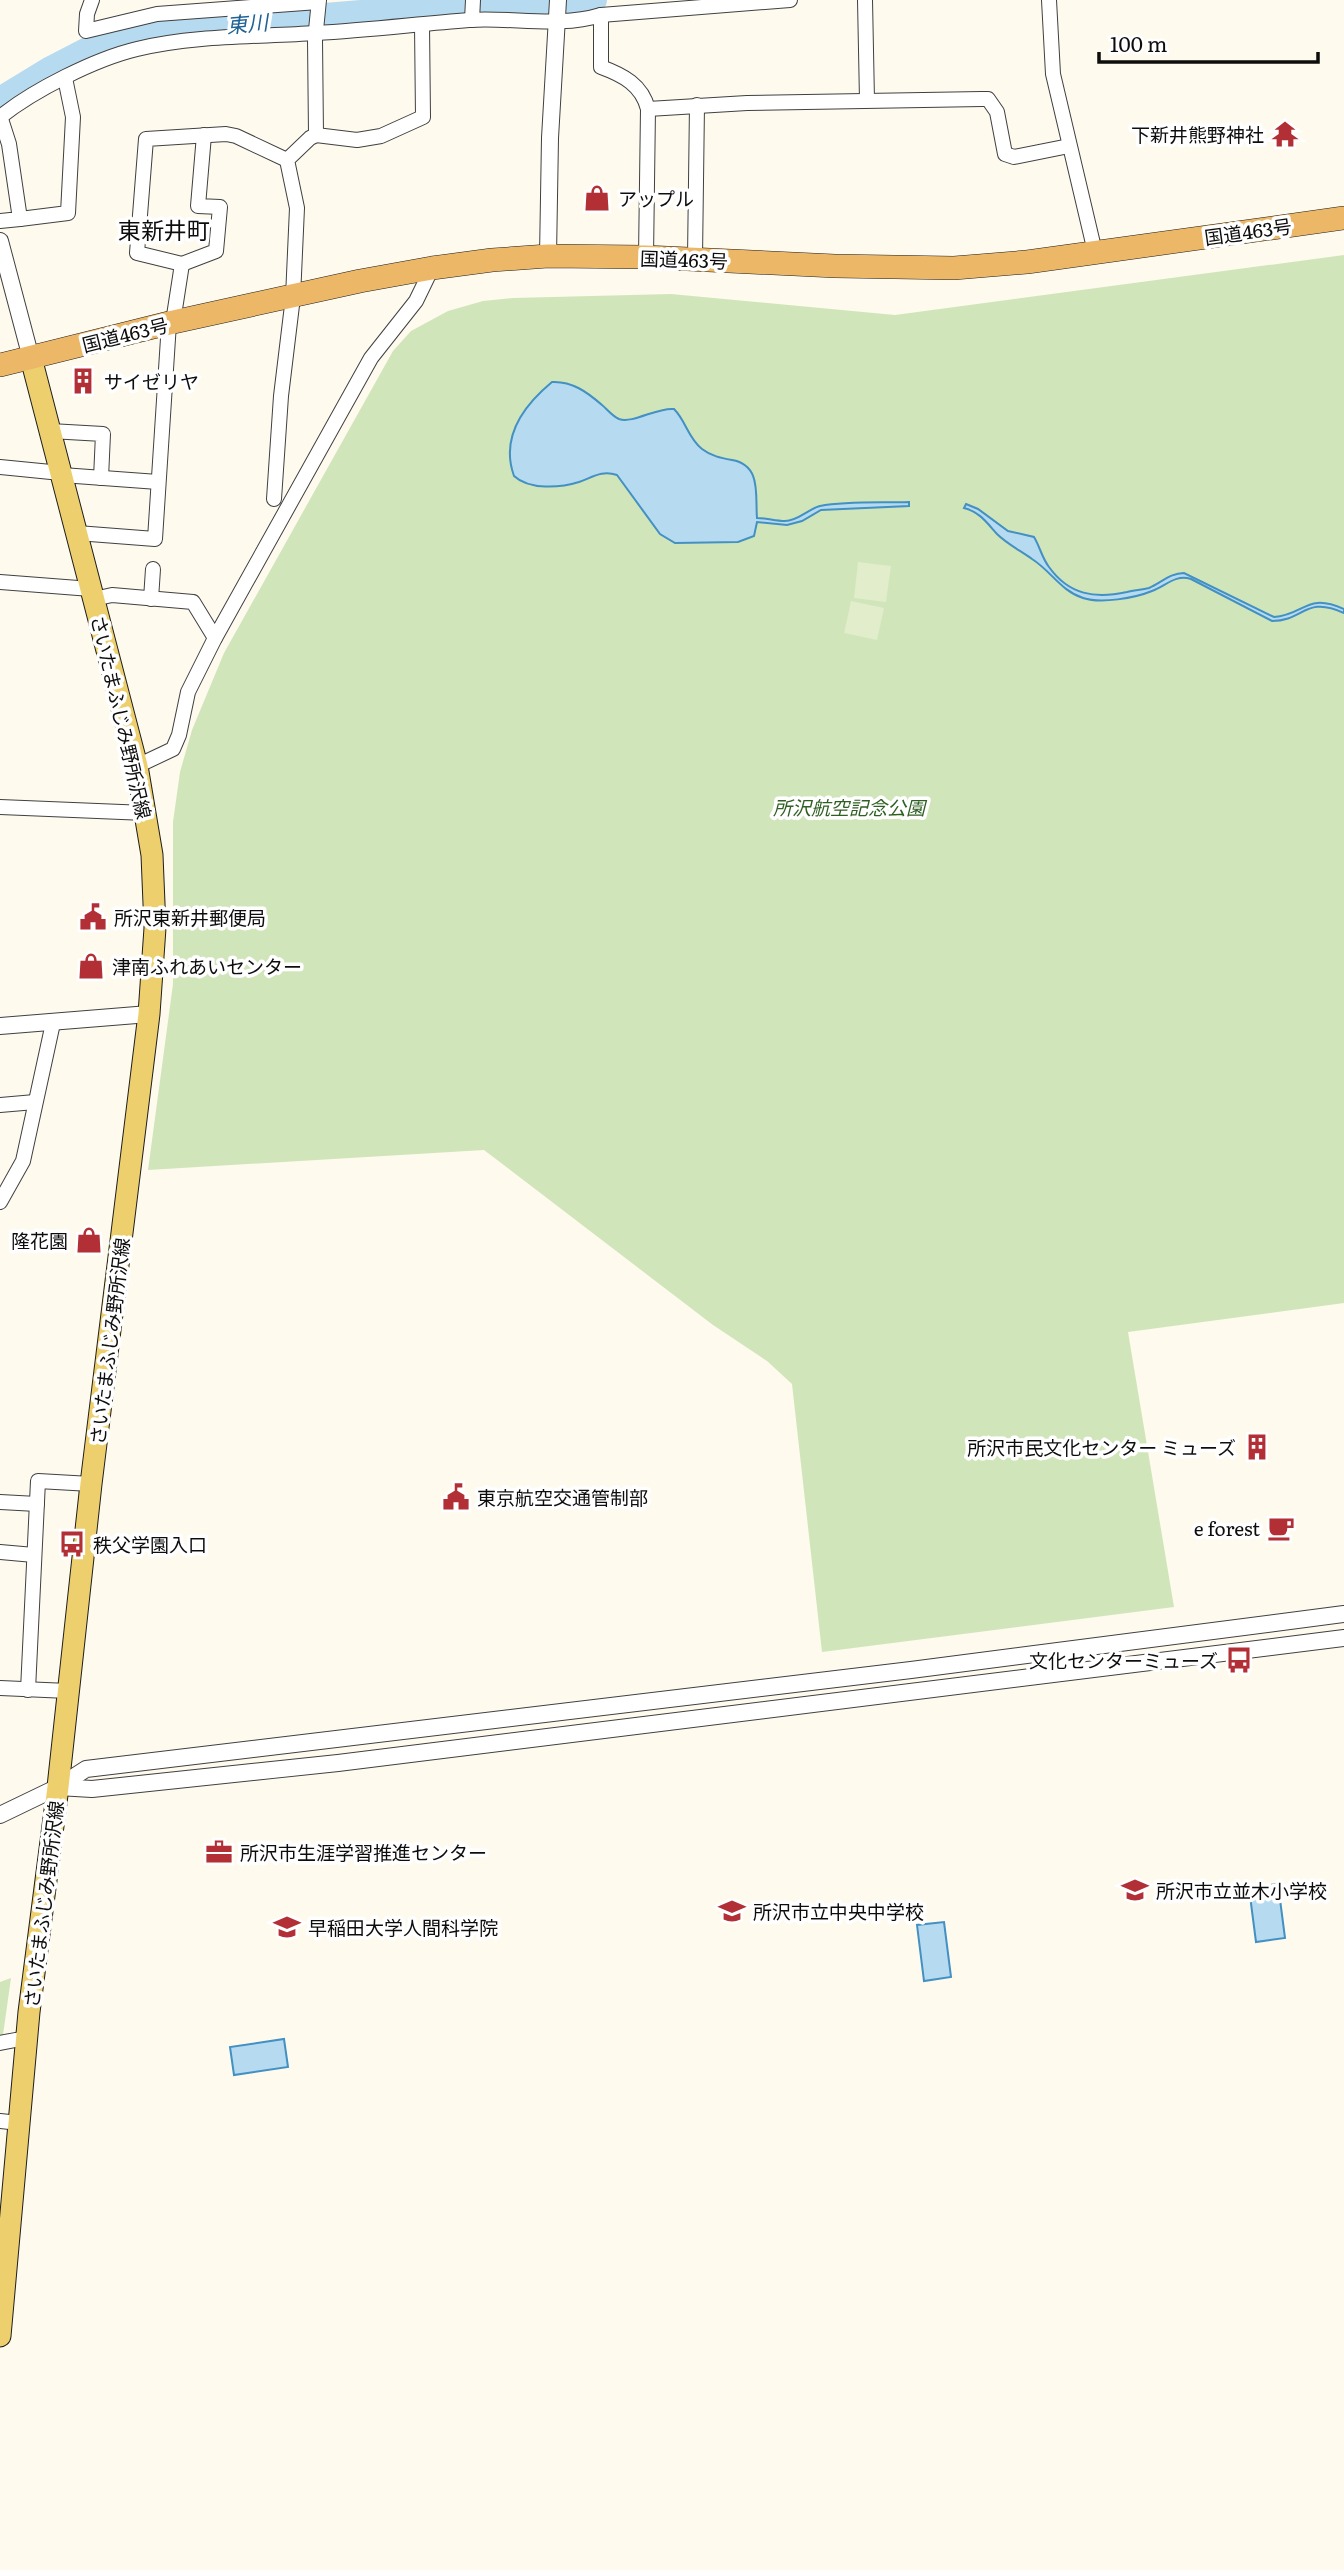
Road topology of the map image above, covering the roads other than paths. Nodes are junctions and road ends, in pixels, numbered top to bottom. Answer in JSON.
{"nodes":[{"id":1,"x":92,"y":0,"type":"edge"},
{"id":2,"x":162,"y":0,"type":"edge"},
{"id":3,"x":790,"y":0,"type":"edge"},
{"id":4,"x":865,"y":0,"type":"edge"},
{"id":5,"x":1049,"y":0,"type":"edge"},
{"id":6,"x":318,"y":4,"type":"edge"},
{"id":7,"x":472,"y":11,"type":"edge"},
{"id":8,"x":558,"y":11,"type":"edge"},
{"id":9,"x":157,"y":15,"type":"junction"},
{"id":10,"x":601,"y":15,"type":"junction"},
{"id":11,"x":422,"y":25,"type":"junction"},
{"id":12,"x":316,"y":29,"type":"junction"},
{"id":13,"x":65,"y":78,"type":"junction"},
{"id":14,"x":867,"y":100,"type":"junction"},
{"id":15,"x":697,"y":105,"type":"junction"},
{"id":16,"x":648,"y":109,"type":"junction"},
{"id":17,"x":0,"y":116,"type":"edge"},
{"id":18,"x":204,"y":135,"type":"junction"},
{"id":19,"x":316,"y":135,"type":"junction"},
{"id":20,"x":1069,"y":146,"type":"junction"},
{"id":21,"x":287,"y":160,"type":"junction"},
{"id":22,"x":1344,"y":218,"type":"edge"},
{"id":23,"x":20,"y":219,"type":"junction"},
{"id":24,"x":0,"y":221,"type":"edge"},
{"id":25,"x":0,"y":241,"type":"edge"},
{"id":26,"x":1095,"y":252,"type":"junction"},
{"id":27,"x":548,"y":256,"type":"junction"},
{"id":28,"x":646,"y":257,"type":"junction"},
{"id":29,"x":695,"y":258,"type":"junction"},
{"id":30,"x":182,"y":264,"type":"junction"},
{"id":31,"x":432,"y":268,"type":"junction"},
{"id":32,"x":293,"y":297,"type":"junction"},
{"id":33,"x":171,"y":323,"type":"junction"},
{"id":34,"x":30,"y":358,"type":"junction"},
{"id":35,"x":0,"y":365,"type":"edge"},
{"id":36,"x":50,"y":431,"type":"junction"},
{"id":37,"x":0,"y":467,"type":"edge"},
{"id":38,"x":62,"y":474,"type":"junction"},
{"id":39,"x":101,"y":478,"type":"junction"},
{"id":40,"x":158,"y":482,"type":"junction"},
{"id":41,"x":274,"y":499,"type":"dead end"},
{"id":42,"x":77,"y":533,"type":"junction"},
{"id":43,"x":153,"y":569,"type":"dead end"},
{"id":44,"x":0,"y":582,"type":"edge"},
{"id":45,"x":93,"y":594,"type":"junction"},
{"id":46,"x":151,"y":599,"type":"junction"},
{"id":47,"x":215,"y":638,"type":"junction"},
{"id":48,"x":137,"y":766,"type":"junction"},
{"id":49,"x":0,"y":807,"type":"edge"},
{"id":50,"x":146,"y":813,"type":"junction"},
{"id":51,"x":149,"y":1014,"type":"junction"},
{"id":52,"x":53,"y":1023,"type":"junction"},
{"id":53,"x":0,"y":1026,"type":"edge"},
{"id":54,"x":35,"y":1102,"type":"junction"},
{"id":55,"x":0,"y":1105,"type":"edge"},
{"id":56,"x":15,"y":1175,"type":"junction"},
{"id":57,"x":0,"y":1176,"type":"edge"},
{"id":58,"x":0,"y":1202,"type":"edge"},
{"id":59,"x":91,"y":1484,"type":"junction"},
{"id":60,"x":0,"y":1502,"type":"edge"},
{"id":61,"x":37,"y":1504,"type":"junction"},
{"id":62,"x":0,"y":1552,"type":"edge"},
{"id":63,"x":34,"y":1555,"type":"junction"},
{"id":64,"x":1344,"y":1614,"type":"edge"},
{"id":65,"x":1344,"y":1639,"type":"edge"},
{"id":66,"x":0,"y":1688,"type":"edge"},
{"id":67,"x":28,"y":1689,"type":"junction"},
{"id":68,"x":68,"y":1691,"type":"junction"},
{"id":69,"x":58,"y":1787,"type":"junction"},
{"id":70,"x":0,"y":1815,"type":"edge"},
{"id":71,"x":26,"y":2038,"type":"junction"},
{"id":72,"x":0,"y":2043,"type":"edge"},
{"id":73,"x":9,"y":2122,"type":"edge"},
{"id":74,"x":0,"y":2336,"type":"edge"}],
"edges":[{"from":1,"to":9,"type":"street"},
{"from":2,"to":9,"type":"street"},
{"from":3,"to":10,"type":"street"},
{"from":4,"to":14,"type":"street"},
{"from":5,"to":20,"type":"street"},
{"from":6,"to":9,"type":"street"},
{"from":6,"to":12,"type":"street"},
{"from":7,"to":8,"type":"street"},
{"from":7,"to":11,"type":"street"},
{"from":8,"to":10,"type":"street"},
{"from":8,"to":27,"type":"street"},
{"from":10,"to":16,"type":"street"},
{"from":11,"to":12,"type":"street"},
{"from":11,"to":19,"type":"street"},
{"from":12,"to":13,"type":"street"},
{"from":12,"to":19,"type":"street"},
{"from":13,"to":17,"type":"street"},
{"from":13,"to":23,"type":"street"},
{"from":14,"to":15,"type":"street"},
{"from":14,"to":20,"type":"street"},
{"from":15,"to":16,"type":"street"},
{"from":15,"to":29,"type":"street"},
{"from":16,"to":28,"type":"street"},
{"from":17,"to":23,"type":"street"},
{"from":18,"to":21,"type":"street"},
{"from":18,"to":30,"type":"street"},
{"from":18,"to":30,"type":"street"},
{"from":19,"to":21,"type":"street"},
{"from":20,"to":26,"type":"street"},
{"from":21,"to":32,"type":"street"},
{"from":22,"to":26,"type":"highway","name":"国道463号"},
{"from":23,"to":24,"type":"street"},
{"from":25,"to":34,"type":"street"},
{"from":26,"to":29,"type":"highway","name":"国道463号"},
{"from":27,"to":28,"type":"highway","name":"国道463号"},
{"from":27,"to":31,"type":"highway","name":"国道463号"},
{"from":28,"to":29,"type":"highway","name":"国道463号"},
{"from":30,"to":33,"type":"street"},
{"from":31,"to":32,"type":"highway","name":"国道463号"},
{"from":31,"to":47,"type":"street"},
{"from":32,"to":33,"type":"highway","name":"国道463号"},
{"from":32,"to":41,"type":"street"},
{"from":33,"to":34,"type":"highway","name":"国道463号"},
{"from":33,"to":40,"type":"street"},
{"from":34,"to":35,"type":"highway","name":"国道463号"},
{"from":34,"to":36,"type":"main road","name":"さいたまふじみ野所沢線"},
{"from":36,"to":38,"type":"main road","name":"さいたまふじみ野所沢線"},
{"from":36,"to":39,"type":"street"},
{"from":37,"to":38,"type":"street"},
{"from":38,"to":39,"type":"street"},
{"from":38,"to":42,"type":"main road","name":"さいたまふじみ野所沢線"},
{"from":39,"to":40,"type":"street"},
{"from":40,"to":42,"type":"street"},
{"from":42,"to":45,"type":"main road","name":"さいたまふじみ野所沢線"},
{"from":43,"to":46,"type":"street"},
{"from":44,"to":45,"type":"street"},
{"from":45,"to":46,"type":"street"},
{"from":45,"to":48,"type":"main road","name":"さいたまふじみ野所沢線"},
{"from":46,"to":47,"type":"street"},
{"from":47,"to":48,"type":"street"},
{"from":48,"to":50,"type":"main road","name":"さいたまふじみ野所沢線"},
{"from":49,"to":50,"type":"street"},
{"from":50,"to":51,"type":"main road","name":"さいたまふじみ野所沢線"},
{"from":51,"to":52,"type":"street"},
{"from":51,"to":59,"type":"main road","name":"さいたまふじみ野所沢線"},
{"from":52,"to":53,"type":"street"},
{"from":52,"to":54,"type":"street"},
{"from":54,"to":55,"type":"street"},
{"from":54,"to":56,"type":"street"},
{"from":56,"to":57,"type":"street"},
{"from":56,"to":58,"type":"street"},
{"from":59,"to":61,"type":"street"},
{"from":59,"to":68,"type":"main road","name":"さいたまふじみ野所沢線"},
{"from":60,"to":61,"type":"street"},
{"from":61,"to":63,"type":"street"},
{"from":62,"to":63,"type":"street"},
{"from":63,"to":67,"type":"street"},
{"from":64,"to":69,"type":"street"},
{"from":65,"to":69,"type":"street"},
{"from":66,"to":67,"type":"street"},
{"from":67,"to":68,"type":"street"},
{"from":68,"to":69,"type":"main road","name":"さいたまふじみ野所沢線"},
{"from":69,"to":70,"type":"street"},
{"from":69,"to":71,"type":"main road","name":"さいたまふじみ野所沢線"},
{"from":71,"to":72,"type":"street"},
{"from":71,"to":73,"type":"main road","name":"さいたまふじみ野所沢線"},
{"from":73,"to":74,"type":"main road","name":"さいたまふじみ野所沢線"}]}
